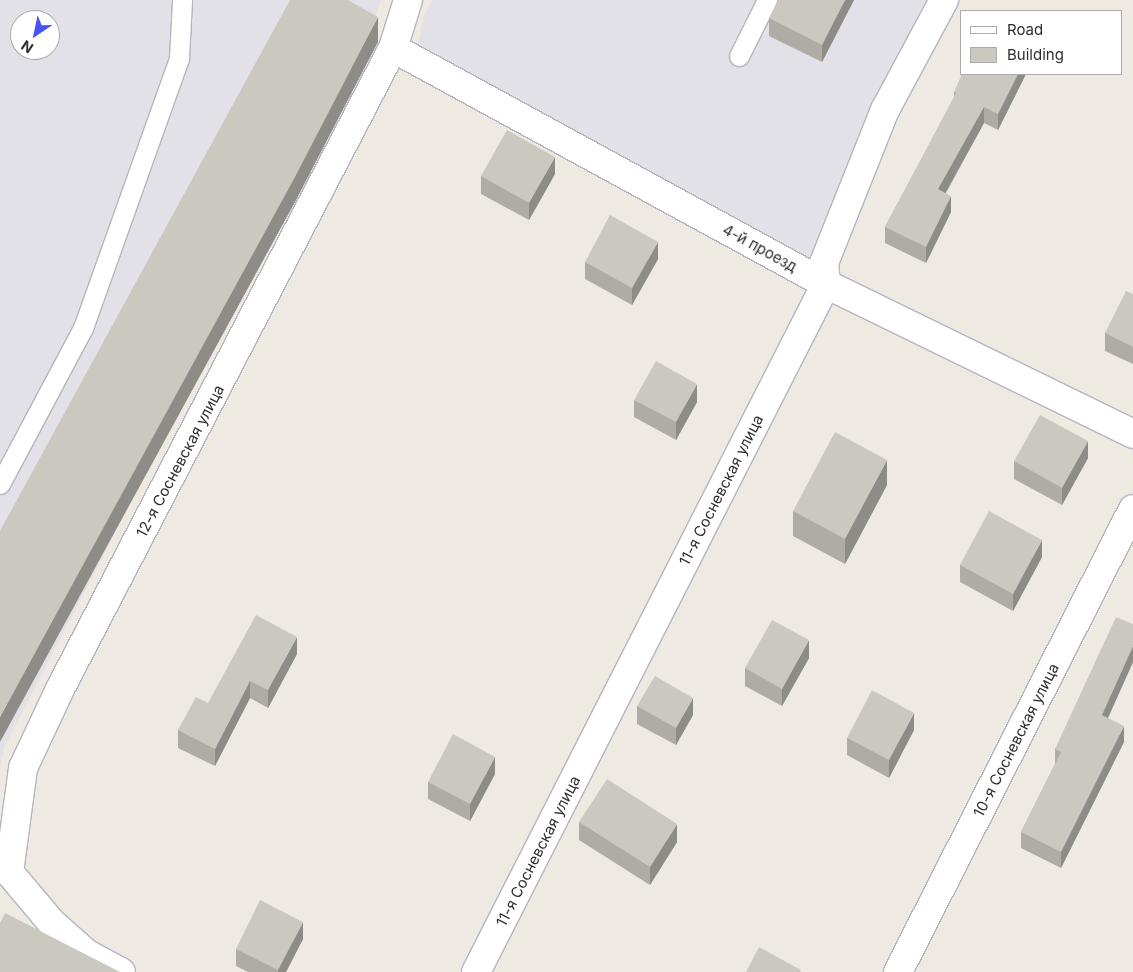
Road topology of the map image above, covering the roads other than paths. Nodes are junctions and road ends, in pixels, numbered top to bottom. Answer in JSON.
{"nodes":[{"id":1,"x":182,"y":0,"type":"edge"},
{"id":2,"x":408,"y":0,"type":"edge"},
{"id":3,"x":767,"y":0,"type":"edge"},
{"id":4,"x":944,"y":0,"type":"edge"},
{"id":5,"x":393,"y":48,"type":"junction"},
{"id":6,"x":739,"y":56,"type":"dead end"},
{"id":7,"x":826,"y":284,"type":"junction"},
{"id":8,"x":1133,"y":434,"type":"edge"},
{"id":9,"x":0,"y":484,"type":"edge"},
{"id":10,"x":1133,"y":509,"type":"edge"},
{"id":11,"x":121,"y":972,"type":"edge"},
{"id":12,"x":476,"y":972,"type":"edge"},
{"id":13,"x":898,"y":972,"type":"edge"}],
"edges":[{"from":1,"to":9,"type":"lane"},
{"from":2,"to":5,"type":"street","name":"12-я Сосневская улица"},
{"from":3,"to":6,"type":"lane"},
{"from":4,"to":7,"type":"street","name":"11-я Сосневская улица"},
{"from":5,"to":7,"type":"street","name":"4-й проезд"},
{"from":5,"to":11,"type":"street","name":"12-я Сосневская улица"},
{"from":7,"to":8,"type":"street","name":"4-й проезд"},
{"from":7,"to":12,"type":"street","name":"11-я Сосневская улица"},
{"from":10,"to":13,"type":"street","name":"10-я Сосневская улица"}]}
